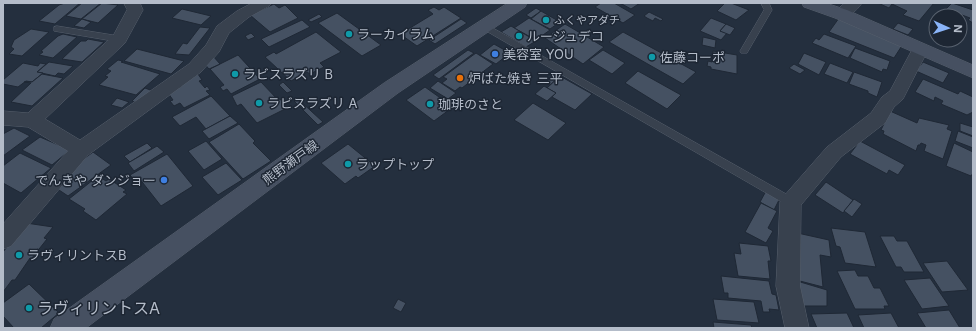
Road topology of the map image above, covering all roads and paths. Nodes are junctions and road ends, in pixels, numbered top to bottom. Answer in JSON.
{"nodes":[{"id":1,"x":132,"y":3,"type":"edge"},
{"id":2,"x":264,"y":3,"type":"edge"},
{"id":3,"x":519,"y":3,"type":"edge"},
{"id":4,"x":765,"y":3,"type":"edge"},
{"id":5,"x":810,"y":3,"type":"edge"},
{"id":6,"x":848,"y":8,"type":"edge"},
{"id":7,"x":484,"y":26,"type":"junction"},
{"id":8,"x":57,"y":29,"type":"dead end"},
{"id":9,"x":119,"y":39,"type":"junction"},
{"id":10,"x":920,"y":50,"type":"junction"},
{"id":11,"x":744,"y":51,"type":"dead end"},
{"id":12,"x":973,"y":72,"type":"edge"},
{"id":13,"x":3,"y":118,"type":"edge"},
{"id":14,"x":32,"y":120,"type":"junction"},
{"id":15,"x":81,"y":150,"type":"junction"},
{"id":16,"x":791,"y":202,"type":"junction"},
{"id":17,"x":3,"y":239,"type":"edge"},
{"id":18,"x":64,"y":328,"type":"edge"},
{"id":19,"x":797,"y":328,"type":"edge"}],
"edges":[{"from":1,"to":9,"type":"street"},
{"from":2,"to":15,"type":"street"},
{"from":3,"to":7,"type":"main road","name":"熊野瀬戸線"},
{"from":4,"to":11,"type":"lane"},
{"from":5,"to":6,"type":"main road"},
{"from":6,"to":10,"type":"main road"},
{"from":7,"to":16,"type":"lane"},
{"from":7,"to":18,"type":"main road","name":"熊野瀬戸線"},
{"from":8,"to":9,"type":"lane"},
{"from":9,"to":14,"type":"street"},
{"from":10,"to":12,"type":"main road"},
{"from":10,"to":16,"type":"street"},
{"from":13,"to":14,"type":"street"},
{"from":14,"to":15,"type":"street"},
{"from":15,"to":17,"type":"street"},
{"from":16,"to":19,"type":"street"}]}
